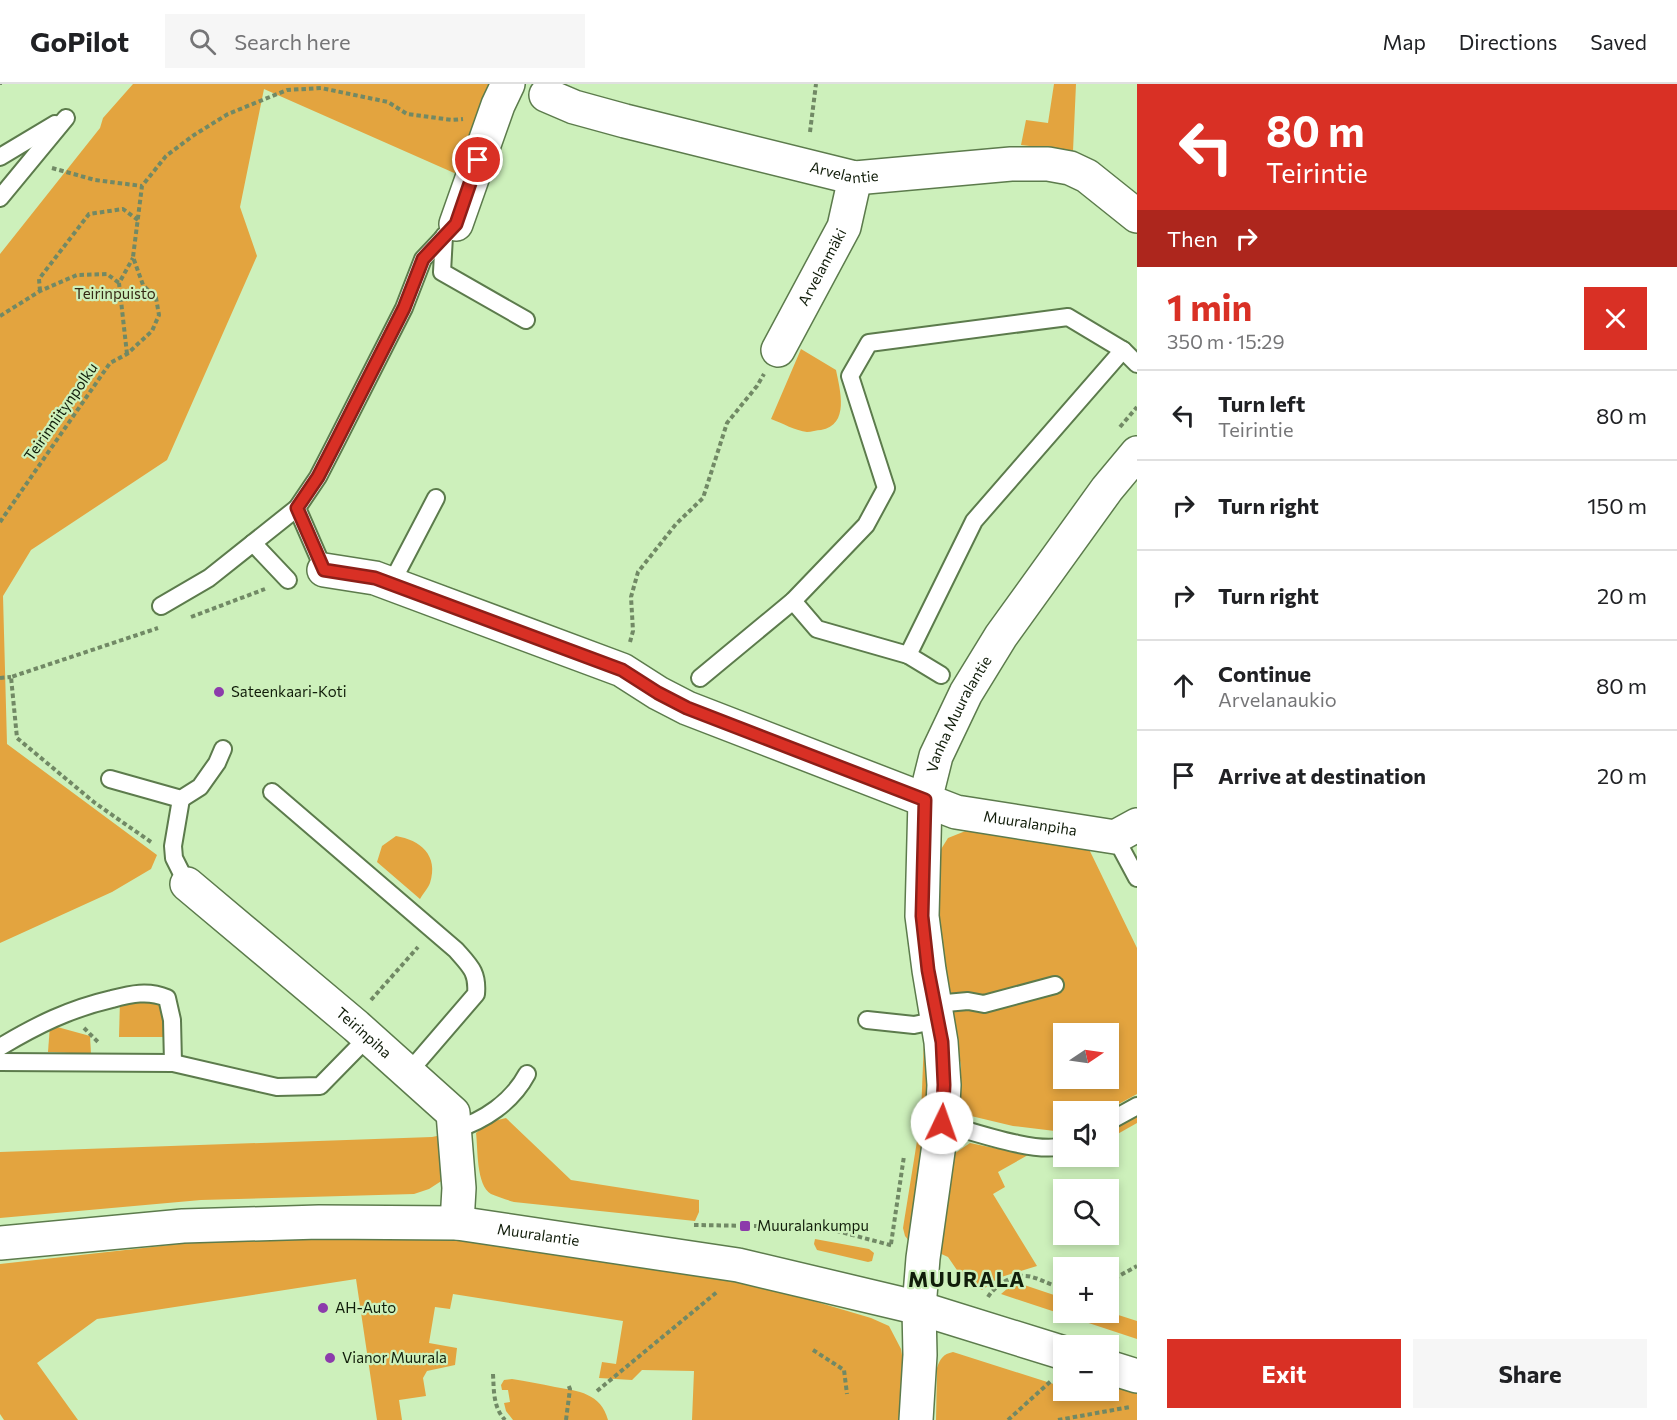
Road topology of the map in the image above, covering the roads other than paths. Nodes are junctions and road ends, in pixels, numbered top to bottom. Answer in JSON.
{"nodes":[{"id":1,"x":508,"y":84,"type":"edge"},
{"id":2,"x":541,"y":88,"type":"edge"},
{"id":3,"x":0,"y":157,"type":"edge"},
{"id":4,"x":855,"y":178,"type":"junction"},
{"id":5,"x":0,"y":198,"type":"edge"},
{"id":6,"x":1137,"y":216,"type":"edge"},
{"id":7,"x":450,"y":230,"type":"junction"},
{"id":8,"x":526,"y":320,"type":"dead end"},
{"id":9,"x":778,"y":350,"type":"road end"},
{"id":10,"x":1123,"y":350,"type":"junction"},
{"id":11,"x":1137,"y":364,"type":"edge"},
{"id":12,"x":1137,"y":453,"type":"edge"},
{"id":13,"x":436,"y":498,"type":"dead end"},
{"id":14,"x":297,"y":508,"type":"junction"},
{"id":15,"x":253,"y":543,"type":"junction"},
{"id":16,"x":324,"y":570,"type":"joint"},
{"id":17,"x":280,"y":584,"type":"road end"},
{"id":18,"x":391,"y":584,"type":"junction"},
{"id":19,"x":793,"y":602,"type":"junction"},
{"id":20,"x":161,"y":606,"type":"dead end"},
{"id":21,"x":908,"y":655,"type":"junction"},
{"id":22,"x":941,"y":675,"type":"dead end"},
{"id":23,"x":700,"y":678,"type":"dead end"},
{"id":24,"x":223,"y":748,"type":"dead end"},
{"id":25,"x":111,"y":779,"type":"dead end"},
{"id":26,"x":272,"y":792,"type":"dead end"},
{"id":27,"x":180,"y":799,"type":"junction"},
{"id":28,"x":925,"y":800,"type":"junction"},
{"id":29,"x":1126,"y":831,"type":"edge"},
{"id":30,"x":180,"y":871,"type":"joint"},
{"id":31,"x":1137,"y":878,"type":"edge"},
{"id":32,"x":1055,"y":986,"type":"dead end"},
{"id":33,"x":936,"y":1012,"type":"junction"},
{"id":34,"x":867,"y":1020,"type":"dead end"},
{"id":35,"x":367,"y":1021,"type":"junction"},
{"id":36,"x":0,"y":1047,"type":"edge"},
{"id":37,"x":0,"y":1062,"type":"edge"},
{"id":38,"x":173,"y":1063,"type":"junction"},
{"id":39,"x":408,"y":1073,"type":"junction"},
{"id":40,"x":527,"y":1074,"type":"dead end"},
{"id":41,"x":1137,"y":1106,"type":"edge"},
{"id":42,"x":1119,"y":1116,"type":"edge"},
{"id":43,"x":942,"y":1123,"type":"junction"},
{"id":44,"x":454,"y":1130,"type":"junction"},
{"id":45,"x":1053,"y":1147,"type":"edge"},
{"id":46,"x":457,"y":1223,"type":"junction"},
{"id":47,"x":0,"y":1243,"type":"edge"},
{"id":48,"x":919,"y":1308,"type":"junction"},
{"id":49,"x":1053,"y":1363,"type":"edge"},
{"id":50,"x":1119,"y":1370,"type":"edge"},
{"id":51,"x":1137,"y":1376,"type":"edge"},
{"id":52,"x":916,"y":1420,"type":"edge"}],
"edges":[{"from":1,"to":7,"type":"street"},
{"from":2,"to":4,"type":"street","name":"Arvelantie"},
{"from":3,"to":5,"type":"lane"},
{"from":4,"to":6,"type":"street","name":"Arvelantie"},
{"from":4,"to":9,"type":"street","name":"Arvelanmäki"},
{"from":7,"to":8,"type":"lane"},
{"from":7,"to":14,"type":"lane"},
{"from":10,"to":11,"type":"lane"},
{"from":10,"to":19,"type":"lane"},
{"from":10,"to":21,"type":"lane"},
{"from":12,"to":28,"type":"street","name":"Vanha Muuralantie"},
{"from":13,"to":18,"type":"lane"},
{"from":14,"to":15,"type":"lane"},
{"from":14,"to":16,"type":"lane"},
{"from":15,"to":17,"type":"lane"},
{"from":15,"to":20,"type":"lane"},
{"from":16,"to":18,"type":"street","name":"Muuralanpiha"},
{"from":18,"to":28,"type":"street","name":"Muuralanpiha"},
{"from":19,"to":21,"type":"lane"},
{"from":19,"to":23,"type":"lane"},
{"from":21,"to":22,"type":"lane"},
{"from":24,"to":27,"type":"lane"},
{"from":25,"to":27,"type":"lane"},
{"from":26,"to":39,"type":"lane"},
{"from":27,"to":30,"type":"lane"},
{"from":28,"to":29,"type":"street","name":"Muuralanpiha"},
{"from":28,"to":33,"type":"street","name":"Vanha Muuralantie"},
{"from":29,"to":31,"type":"lane"},
{"from":30,"to":35,"type":"street","name":"Teirinpiha"},
{"from":32,"to":33,"type":"lane"},
{"from":33,"to":34,"type":"lane"},
{"from":33,"to":43,"type":"street","name":"Vanha Muuralantie"},
{"from":35,"to":38,"type":"lane"},
{"from":35,"to":39,"type":"street","name":"Teirinpiha"},
{"from":36,"to":38,"type":"lane"},
{"from":37,"to":38,"type":"lane"},
{"from":39,"to":44,"type":"street","name":"Teirinpiha"},
{"from":40,"to":44,"type":"lane"},
{"from":41,"to":42,"type":"lane"},
{"from":43,"to":45,"type":"lane"},
{"from":43,"to":48,"type":"street","name":"Vanha Muuralantie"},
{"from":44,"to":46,"type":"street","name":"Teirinpiha"},
{"from":46,"to":47,"type":"street","name":"Muuralantie"},
{"from":46,"to":48,"type":"street","name":"Muuralantie"},
{"from":48,"to":49,"type":"street","name":"Muuralantie"},
{"from":48,"to":52,"type":"street","name":"Vanha Muuralantie"},
{"from":50,"to":51,"type":"street"}]}
